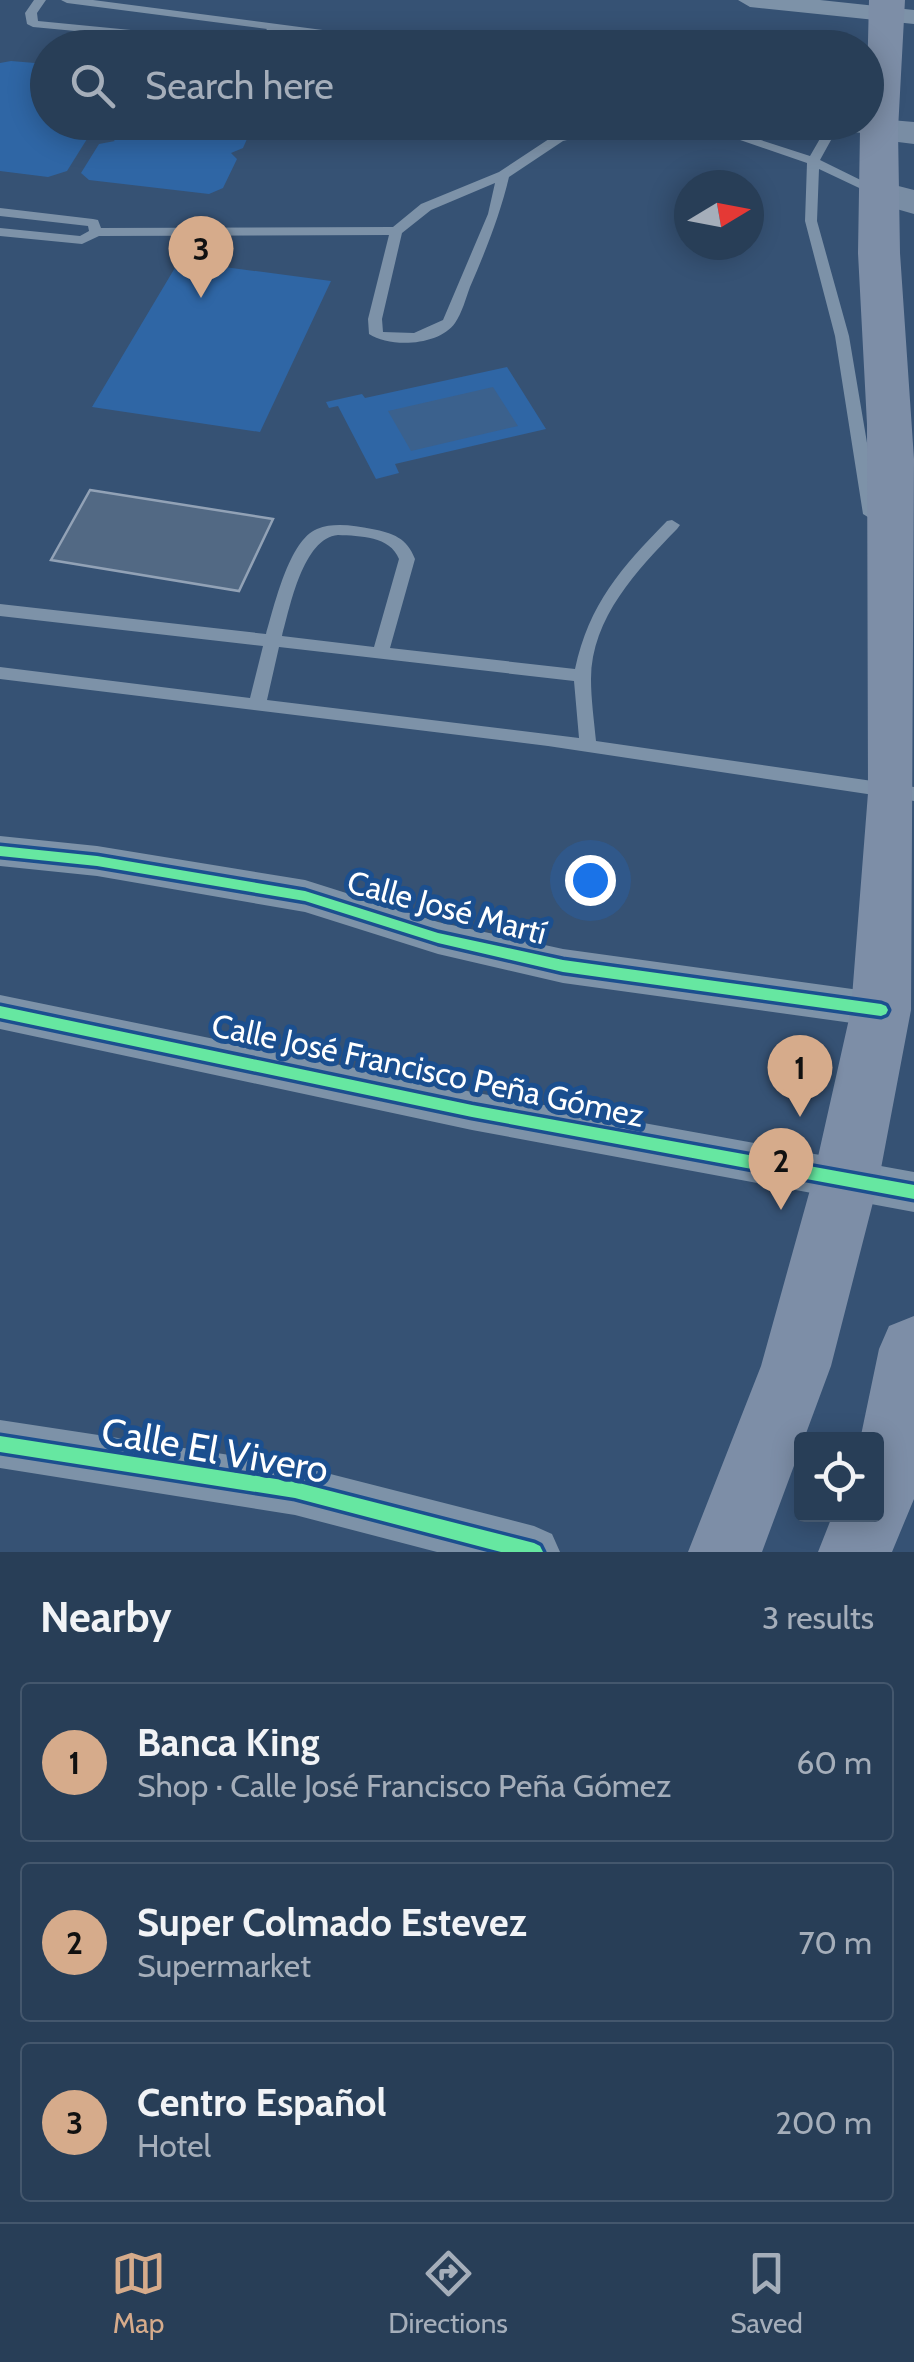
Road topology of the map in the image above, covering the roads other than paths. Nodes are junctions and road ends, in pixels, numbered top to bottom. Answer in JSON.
{"nodes":[{"id":1,"x":40,"y":0,"type":"edge"},
{"id":2,"x":67,"y":0,"type":"edge"},
{"id":3,"x":750,"y":0,"type":"edge"},
{"id":4,"x":896,"y":10,"type":"edge"},
{"id":5,"x":276,"y":27,"type":"junction"},
{"id":6,"x":96,"y":30,"type":"edge"},
{"id":7,"x":273,"y":30,"type":"edge"},
{"id":8,"x":299,"y":30,"type":"edge"},
{"id":9,"x":884,"y":54,"type":"edge"},
{"id":10,"x":556,"y":140,"type":"edge"},
{"id":11,"x":747,"y":140,"type":"edge"},
{"id":12,"x":837,"y":140,"type":"edge"},
{"id":13,"x":877,"y":140,"type":"edge"},
{"id":14,"x":813,"y":161,"type":"junction"},
{"id":15,"x":503,"y":175,"type":"junction"},
{"id":16,"x":896,"y":197,"type":"edge"},
{"id":17,"x":0,"y":212,"type":"edge"},
{"id":18,"x":396,"y":231,"type":"junction"},
{"id":19,"x":0,"y":232,"type":"edge"},
{"id":20,"x":96,"y":232,"type":"junction"},
{"id":21,"x":672,"y":525,"type":"dead end"},
{"id":22,"x":873,"y":530,"type":"dead end"},
{"id":23,"x":876,"y":550,"type":"dead end"},
{"id":24,"x":0,"y":610,"type":"edge"},
{"id":25,"x":271,"y":640,"type":"junction"},
{"id":26,"x":892,"y":648,"type":"junction"},
{"id":27,"x":380,"y":653,"type":"junction"},
{"id":28,"x":0,"y":673,"type":"edge"},
{"id":29,"x":582,"y":676,"type":"junction"},
{"id":30,"x":257,"y":706,"type":"junction"},
{"id":31,"x":588,"y":746,"type":"junction"},
{"id":32,"x":905,"y":793,"type":"edge"},
{"id":33,"x":0,"y":852,"type":"edge"},
{"id":34,"x":881,"y":1010,"type":"junction"},
{"id":35,"x":0,"y":1012,"type":"edge"},
{"id":36,"x":846,"y":1180,"type":"junction"},
{"id":37,"x":914,"y":1192,"type":"edge"},
{"id":38,"x":914,"y":1349,"type":"edge"},
{"id":39,"x":0,"y":1444,"type":"edge"},
{"id":40,"x":884,"y":1484,"type":"edge"},
{"id":41,"x":868,"y":1522,"type":"edge"},
{"id":42,"x":534,"y":1552,"type":"edge"},
{"id":43,"x":725,"y":1552,"type":"edge"},
{"id":44,"x":856,"y":1552,"type":"edge"}],
"edges":[{"from":1,"to":6,"type":"lane"},
{"from":2,"to":5,"type":"lane"},
{"from":3,"to":4,"type":"street"},
{"from":4,"to":9,"type":"main road"},
{"from":5,"to":7,"type":"lane"},
{"from":5,"to":8,"type":"lane"},
{"from":10,"to":15,"type":"lane"},
{"from":11,"to":14,"type":"lane"},
{"from":12,"to":14,"type":"lane"},
{"from":13,"to":16,"type":"main road"},
{"from":14,"to":16,"type":"lane"},
{"from":14,"to":22,"type":"lane"},
{"from":15,"to":18,"type":"lane"},
{"from":15,"to":18,"type":"lane"},
{"from":16,"to":26,"type":"main road"},
{"from":17,"to":20,"type":"lane"},
{"from":18,"to":20,"type":"lane"},
{"from":19,"to":20,"type":"lane"},
{"from":21,"to":29,"type":"lane"},
{"from":23,"to":26,"type":"lane"},
{"from":24,"to":25,"type":"lane"},
{"from":25,"to":27,"type":"lane"},
{"from":25,"to":27,"type":"lane"},
{"from":25,"to":30,"type":"lane"},
{"from":26,"to":32,"type":"main road"},
{"from":27,"to":29,"type":"lane"},
{"from":28,"to":30,"type":"lane"},
{"from":29,"to":31,"type":"lane"},
{"from":30,"to":31,"type":"lane"},
{"from":31,"to":32,"type":"lane"},
{"from":32,"to":34,"type":"main road"},
{"from":33,"to":34,"type":"street","name":"Calle José Martí"},
{"from":34,"to":36,"type":"main road"},
{"from":35,"to":36,"type":"street","name":"Calle José Francisco Peña Gómez"},
{"from":36,"to":37,"type":"street","name":"Calle José Francisco Peña Gómez"},
{"from":36,"to":43,"type":"main road"},
{"from":38,"to":40,"type":"main road"},
{"from":39,"to":42,"type":"street","name":"Calle El Vivero"},
{"from":41,"to":44,"type":"main road"}]}
